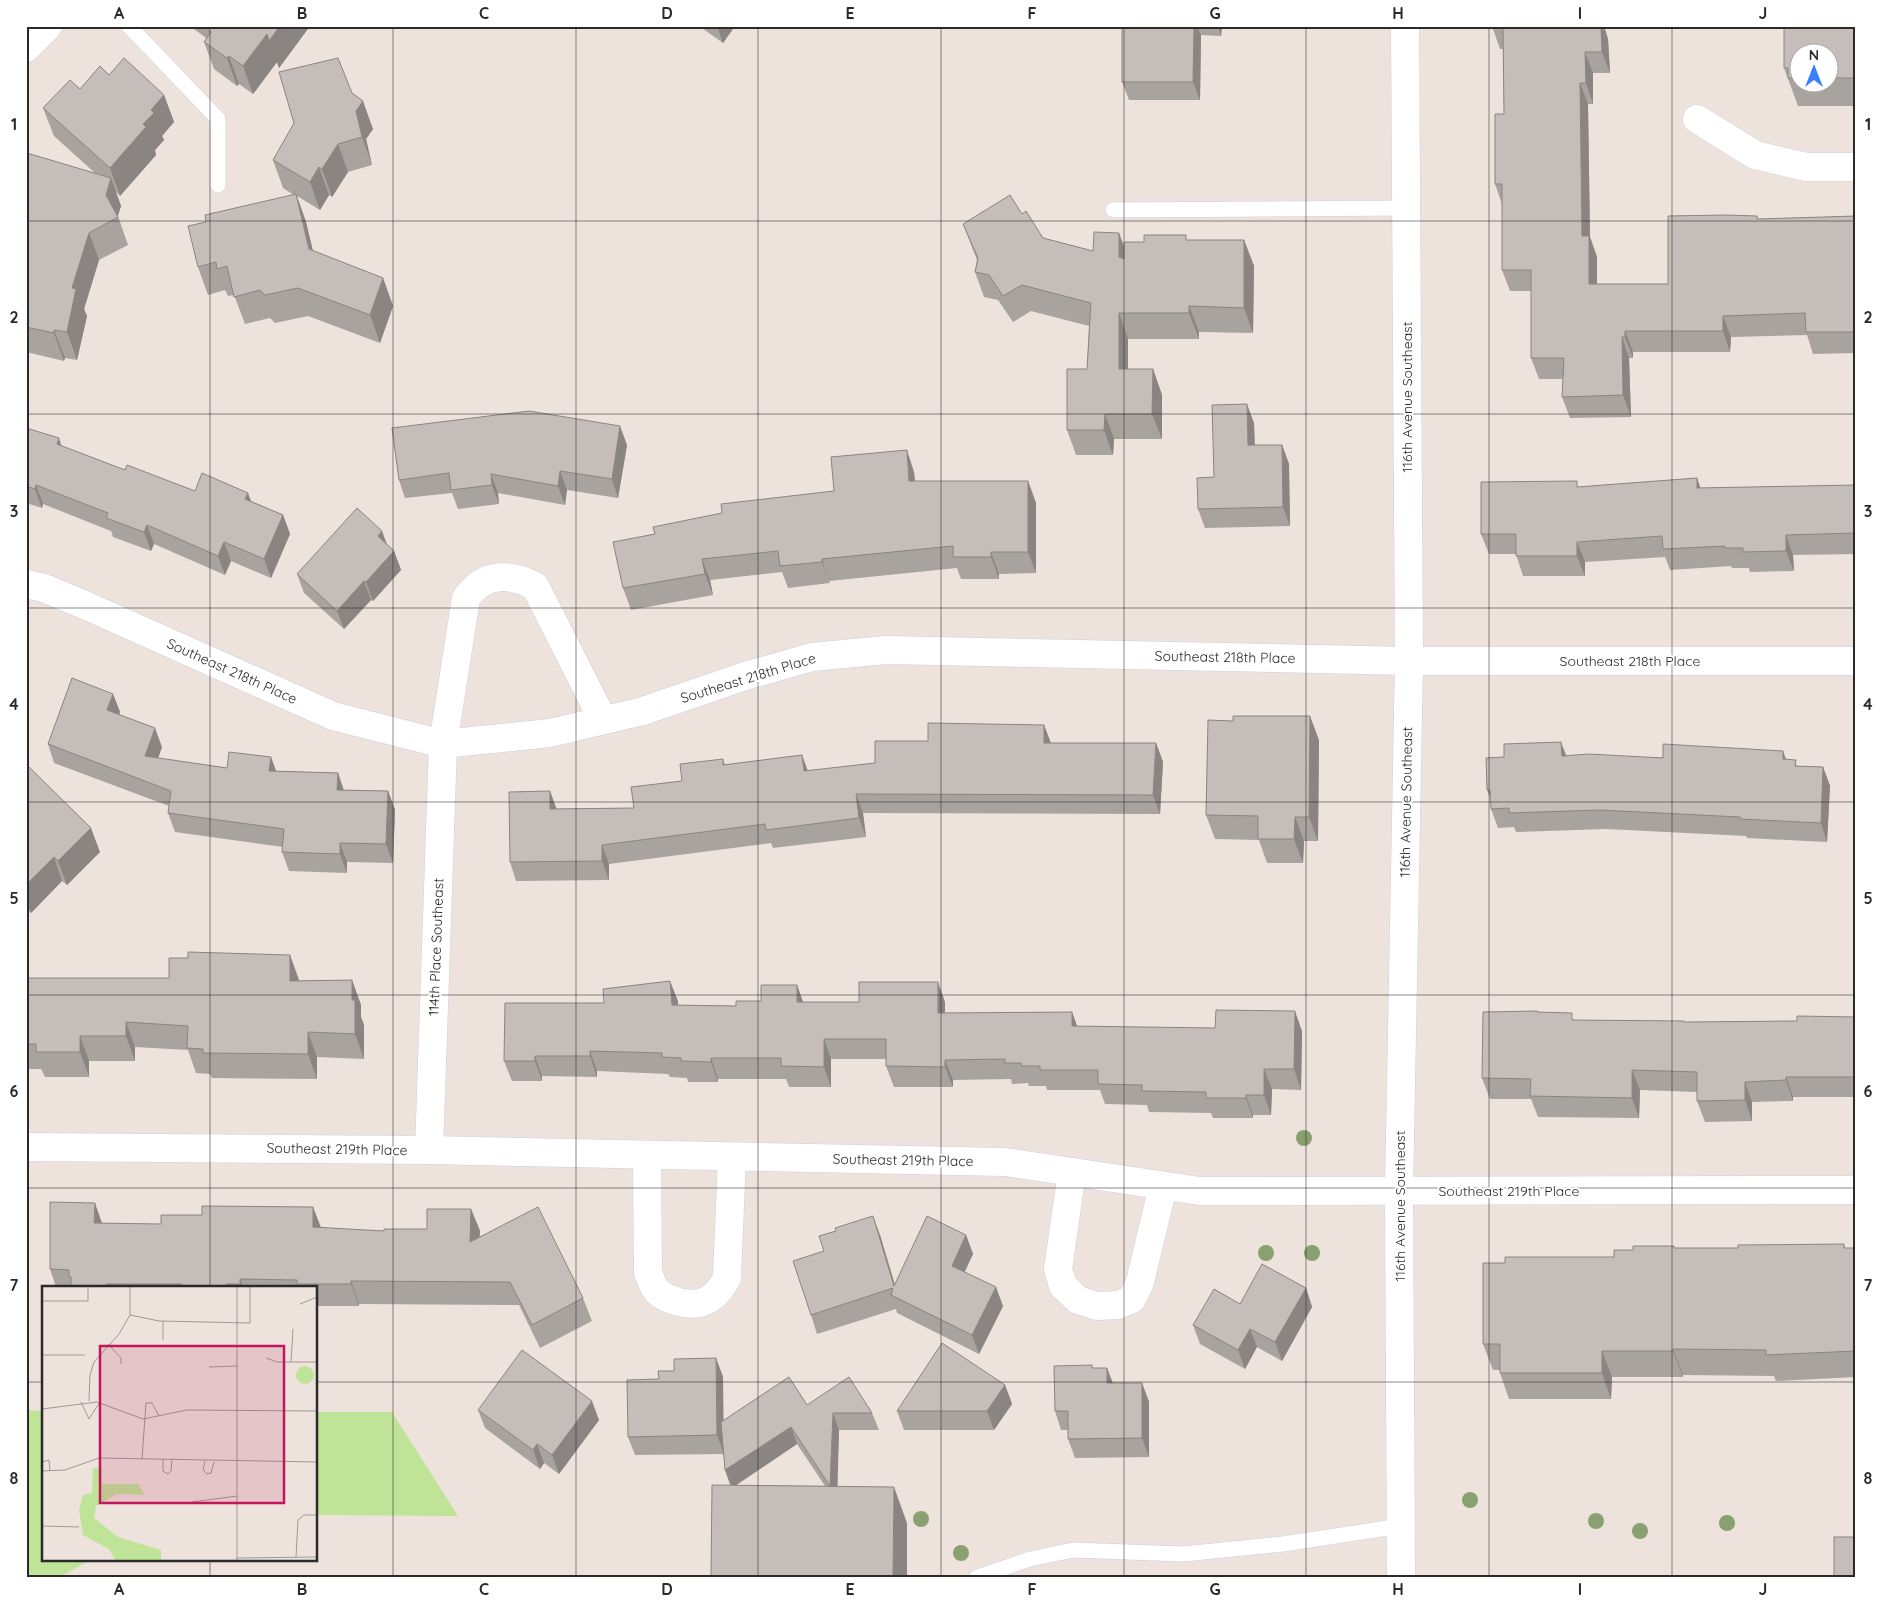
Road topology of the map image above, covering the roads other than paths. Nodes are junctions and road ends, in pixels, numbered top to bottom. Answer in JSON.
{"nodes":[{"id":1,"x":48,"y":26,"type":"edge"},
{"id":2,"x":129,"y":26,"type":"edge"},
{"id":3,"x":1405,"y":26,"type":"edge"},
{"id":4,"x":26,"y":48,"type":"edge"},
{"id":5,"x":1697,"y":119,"type":"dead end"},
{"id":6,"x":1856,"y":167,"type":"edge"},
{"id":7,"x":218,"y":185,"type":"dead end"},
{"id":8,"x":1406,"y":208,"type":"junction"},
{"id":9,"x":1113,"y":210,"type":"dead end"},
{"id":10,"x":26,"y":584,"type":"edge"},
{"id":11,"x":1409,"y":661,"type":"junction"},
{"id":12,"x":1856,"y":662,"type":"edge"},
{"id":13,"x":603,"y":720,"type":"junction"},
{"id":14,"x":443,"y":744,"type":"junction"},
{"id":15,"x":26,"y":1147,"type":"edge"},
{"id":16,"x":429,"y":1150,"type":"junction"},
{"id":17,"x":647,"y":1155,"type":"junction"},
{"id":18,"x":732,"y":1156,"type":"junction"},
{"id":19,"x":1072,"y":1172,"type":"junction"},
{"id":20,"x":1163,"y":1186,"type":"junction"},
{"id":21,"x":1856,"y":1190,"type":"edge"},
{"id":22,"x":1399,"y":1192,"type":"junction"},
{"id":23,"x":1401,"y":1526,"type":"junction"},
{"id":24,"x":978,"y":1577,"type":"edge"},
{"id":25,"x":1401,"y":1577,"type":"edge"}],
"edges":[{"from":1,"to":4,"type":"street"},
{"from":2,"to":7,"type":"lane"},
{"from":3,"to":8,"type":"street","name":"116th Avenue Southeast"},
{"from":5,"to":6,"type":"street"},
{"from":8,"to":9,"type":"lane"},
{"from":8,"to":11,"type":"street","name":"116th Avenue Southeast"},
{"from":10,"to":14,"type":"street","name":"Southeast 218th Place"},
{"from":11,"to":12,"type":"street","name":"Southeast 218th Place"},
{"from":11,"to":13,"type":"street","name":"Southeast 218th Place"},
{"from":11,"to":22,"type":"street","name":"116th Avenue Southeast"},
{"from":13,"to":14,"type":"street","name":"Southeast 218th Place"},
{"from":13,"to":14,"type":"street"},
{"from":14,"to":16,"type":"street","name":"114th Place Southeast"},
{"from":15,"to":16,"type":"street","name":"Southeast 219th Place"},
{"from":16,"to":17,"type":"street","name":"Southeast 219th Place"},
{"from":17,"to":18,"type":"street","name":"Southeast 219th Place"},
{"from":17,"to":18,"type":"street"},
{"from":18,"to":19,"type":"street","name":"Southeast 219th Place"},
{"from":19,"to":20,"type":"street","name":"Southeast 219th Place"},
{"from":19,"to":20,"type":"street"},
{"from":20,"to":22,"type":"street","name":"Southeast 219th Place"},
{"from":21,"to":22,"type":"street","name":"Southeast 219th Place"},
{"from":22,"to":23,"type":"street","name":"116th Avenue Southeast"},
{"from":23,"to":24,"type":"lane"},
{"from":23,"to":25,"type":"street","name":"116th Avenue Southeast"}]}
